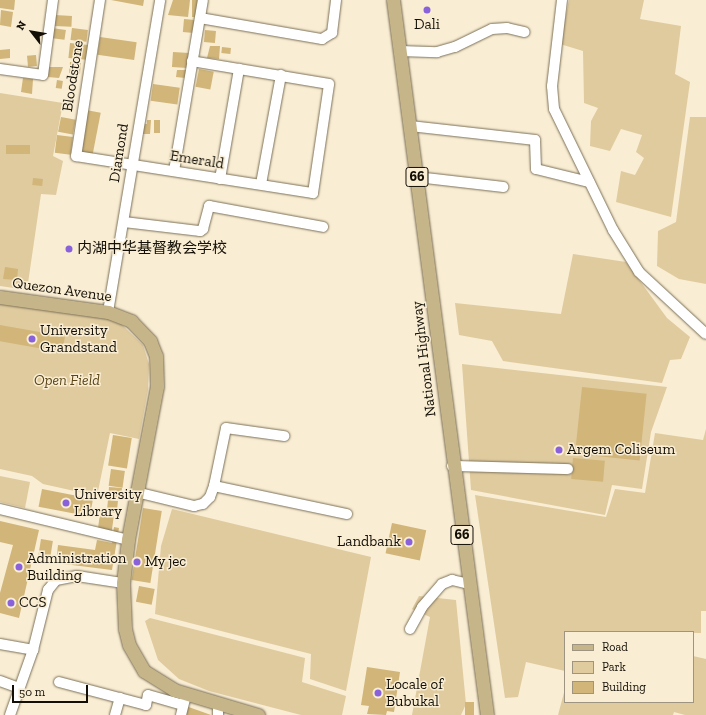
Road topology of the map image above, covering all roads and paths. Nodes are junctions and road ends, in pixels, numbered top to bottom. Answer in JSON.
{"nodes":[{"id":1,"x":52,"y":0,"type":"edge"},
{"id":2,"x":100,"y":0,"type":"edge"},
{"id":3,"x":160,"y":0,"type":"edge"},
{"id":4,"x":203,"y":0,"type":"edge"},
{"id":5,"x":336,"y":0,"type":"edge"},
{"id":6,"x":393,"y":0,"type":"edge"},
{"id":7,"x":562,"y":0,"type":"edge"},
{"id":8,"x":200,"y":18,"type":"junction"},
{"id":9,"x":525,"y":32,"type":"dead end"},
{"id":10,"x":400,"y":51,"type":"junction"},
{"id":11,"x":192,"y":62,"type":"junction"},
{"id":12,"x":0,"y":69,"type":"edge"},
{"id":13,"x":239,"y":69,"type":"junction"},
{"id":14,"x":281,"y":75,"type":"junction"},
{"id":15,"x":410,"y":126,"type":"junction"},
{"id":16,"x":76,"y":156,"type":"joint"},
{"id":17,"x":132,"y":164,"type":"junction"},
{"id":18,"x":174,"y":171,"type":"junction"},
{"id":19,"x":417,"y":177,"type":"junction"},
{"id":20,"x":220,"y":179,"type":"junction"},
{"id":21,"x":589,"y":182,"type":"junction"},
{"id":22,"x":261,"y":184,"type":"junction"},
{"id":23,"x":503,"y":187,"type":"dead end"},
{"id":24,"x":124,"y":222,"type":"junction"},
{"id":25,"x":323,"y":227,"type":"dead end"},
{"id":26,"x":0,"y":297,"type":"edge"},
{"id":27,"x":108,"y":312,"type":"junction"},
{"id":28,"x":706,"y":334,"type":"edge"},
{"id":29,"x":284,"y":436,"type":"dead end"},
{"id":30,"x":452,"y":466,"type":"junction"},
{"id":31,"x":568,"y":469,"type":"dead end"},
{"id":32,"x":214,"y":486,"type":"junction"},
{"id":33,"x":136,"y":492,"type":"junction"},
{"id":34,"x":0,"y":509,"type":"edge"},
{"id":35,"x":348,"y":514,"type":"dead end"},
{"id":36,"x":128,"y":540,"type":"junction"},
{"id":37,"x":123,"y":583,"type":"junction"},
{"id":38,"x":470,"y":584,"type":"junction"},
{"id":39,"x":410,"y":629,"type":"dead end"},
{"id":40,"x":0,"y":644,"type":"edge"},
{"id":41,"x":33,"y":650,"type":"junction"},
{"id":42,"x":0,"y":681,"type":"edge"},
{"id":43,"x":59,"y":682,"type":"dead end"},
{"id":44,"x":19,"y":688,"type":"junction"},
{"id":45,"x":485,"y":697,"type":"junction"},
{"id":46,"x":120,"y":698,"type":"junction"},
{"id":47,"x":183,"y":705,"type":"edge"},
{"id":48,"x":218,"y":710,"type":"edge"},
{"id":49,"x":0,"y":713,"type":"edge"},
{"id":50,"x":9,"y":715,"type":"edge"},
{"id":51,"x":115,"y":715,"type":"edge"},
{"id":52,"x":258,"y":715,"type":"edge"},
{"id":53,"x":482,"y":715,"type":"edge"},
{"id":54,"x":486,"y":715,"type":"edge"}],
"edges":[{"from":1,"to":12,"type":"street"},
{"from":2,"to":16,"type":"street","name":"Bloodstone"},
{"from":3,"to":17,"type":"street","name":"Diamond"},
{"from":4,"to":8,"type":"street"},
{"from":5,"to":8,"type":"street"},
{"from":6,"to":10,"type":"main road","name":"National Highway","number":"66"},
{"from":7,"to":21,"type":"street"},
{"from":8,"to":11,"type":"street"},
{"from":9,"to":10,"type":"street"},
{"from":10,"to":15,"type":"main road","name":"National Highway","number":"66"},
{"from":11,"to":13,"type":"street"},
{"from":11,"to":18,"type":"street"},
{"from":13,"to":14,"type":"street"},
{"from":13,"to":20,"type":"street"},
{"from":14,"to":22,"type":"street"},
{"from":14,"to":22,"type":"street","name":"Emerald"},
{"from":15,"to":19,"type":"main road","name":"National Highway","number":"66"},
{"from":15,"to":21,"type":"street"},
{"from":16,"to":17,"type":"street","name":"Emerald"},
{"from":17,"to":18,"type":"street","name":"Emerald"},
{"from":17,"to":24,"type":"street","name":"Diamond"},
{"from":18,"to":20,"type":"street","name":"Emerald"},
{"from":19,"to":23,"type":"street"},
{"from":19,"to":30,"type":"main road","name":"National Highway","number":"66"},
{"from":20,"to":22,"type":"street","name":"Emerald"},
{"from":21,"to":28,"type":"street"},
{"from":24,"to":25,"type":"street"},
{"from":24,"to":27,"type":"street","name":"Diamond"},
{"from":26,"to":27,"type":"main road","name":"Quezon Avenue"},
{"from":27,"to":33,"type":"main road","name":"Quezon Avenue"},
{"from":29,"to":32,"type":"street"},
{"from":30,"to":31,"type":"street"},
{"from":30,"to":38,"type":"main road","name":"National Highway","number":"66"},
{"from":32,"to":33,"type":"street"},
{"from":32,"to":35,"type":"street"},
{"from":33,"to":36,"type":"main road","name":"Quezon Avenue"},
{"from":34,"to":36,"type":"street"},
{"from":36,"to":37,"type":"main road","name":"Quezon Avenue"},
{"from":37,"to":41,"type":"street"},
{"from":37,"to":47,"type":"main road","name":"Quezon Avenue"},
{"from":38,"to":39,"type":"street"},
{"from":38,"to":45,"type":"main road","name":"National Highway","number":"66"},
{"from":40,"to":41,"type":"street"},
{"from":41,"to":44,"type":"street"},
{"from":42,"to":44,"type":"street"},
{"from":43,"to":46,"type":"street"},
{"from":44,"to":50,"type":"street"},
{"from":45,"to":53,"type":"main road"},
{"from":45,"to":54,"type":"main road","name":"National Highway","number":"66"},
{"from":46,"to":47,"type":"street"},
{"from":46,"to":51,"type":"street"},
{"from":47,"to":48,"type":"main road","name":"Quezon Avenue"},
{"from":48,"to":52,"type":"main road","name":"Quezon Avenue"},
{"from":49,"to":50,"type":"street"}]}
